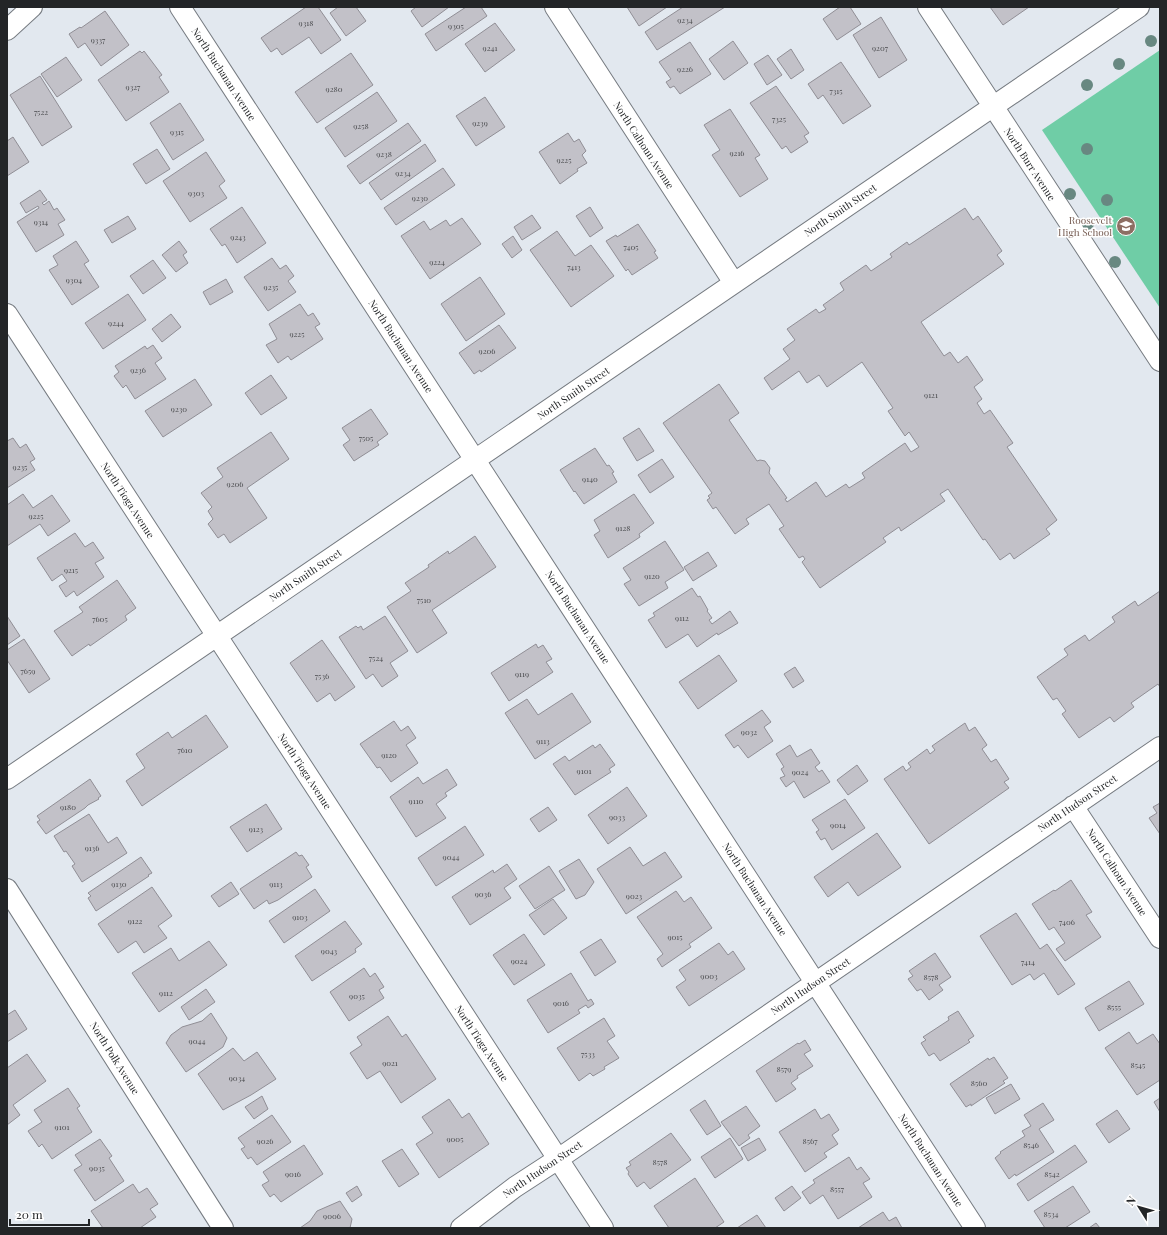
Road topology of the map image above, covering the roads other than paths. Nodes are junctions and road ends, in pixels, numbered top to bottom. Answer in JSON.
{"nodes":[{"id":1,"x":32,"y":7,"type":"edge"},
{"id":2,"x":180,"y":7,"type":"edge"},
{"id":3,"x":555,"y":7,"type":"edge"},
{"id":4,"x":928,"y":7,"type":"edge"},
{"id":5,"x":1139,"y":7,"type":"edge"},
{"id":6,"x":7,"y":30,"type":"edge"},
{"id":7,"x":993,"y":106,"type":"junction"},
{"id":8,"x":734,"y":283,"type":"junction"},
{"id":9,"x":7,"y":314,"type":"edge"},
{"id":10,"x":1160,"y":361,"type":"edge"},
{"id":11,"x":475,"y":459,"type":"junction"},
{"id":12,"x":217,"y":636,"type":"junction"},
{"id":13,"x":1160,"y":746,"type":"edge"},
{"id":14,"x":7,"y":779,"type":"edge"},
{"id":15,"x":1073,"y":806,"type":"junction"},
{"id":16,"x":7,"y":889,"type":"edge"},
{"id":17,"x":1160,"y":938,"type":"edge"},
{"id":18,"x":816,"y":982,"type":"junction"},
{"id":19,"x":558,"y":1159,"type":"junction"},
{"id":20,"x":222,"y":1228,"type":"edge"},
{"id":21,"x":461,"y":1228,"type":"edge"},
{"id":22,"x":603,"y":1228,"type":"edge"},
{"id":23,"x":975,"y":1228,"type":"edge"}],
"edges":[{"from":1,"to":6,"type":"street"},
{"from":2,"to":11,"type":"street","name":"North Buchanan Avenue"},
{"from":3,"to":8,"type":"street","name":"North Calhoun Avenue"},
{"from":4,"to":7,"type":"street","name":"North Burr Avenue"},
{"from":5,"to":7,"type":"street","name":"North Smith Street"},
{"from":7,"to":8,"type":"street","name":"North Smith Street"},
{"from":7,"to":10,"type":"street","name":"North Burr Avenue"},
{"from":8,"to":11,"type":"street","name":"North Smith Street"},
{"from":9,"to":12,"type":"street","name":"North Tioga Avenue"},
{"from":11,"to":12,"type":"street","name":"North Smith Street"},
{"from":11,"to":18,"type":"street","name":"North Buchanan Avenue"},
{"from":12,"to":14,"type":"street","name":"North Smith Street"},
{"from":12,"to":19,"type":"street","name":"North Tioga Avenue"},
{"from":13,"to":15,"type":"street","name":"North Hudson Street"},
{"from":15,"to":17,"type":"street","name":"North Calhoun Avenue"},
{"from":15,"to":18,"type":"street","name":"North Hudson Street"},
{"from":16,"to":20,"type":"street","name":"North Polk Avenue"},
{"from":18,"to":19,"type":"street","name":"North Hudson Street"},
{"from":18,"to":23,"type":"street","name":"North Buchanan Avenue"},
{"from":19,"to":21,"type":"street","name":"North Hudson Street"},
{"from":19,"to":22,"type":"street","name":"North Tioga Avenue"}]}
